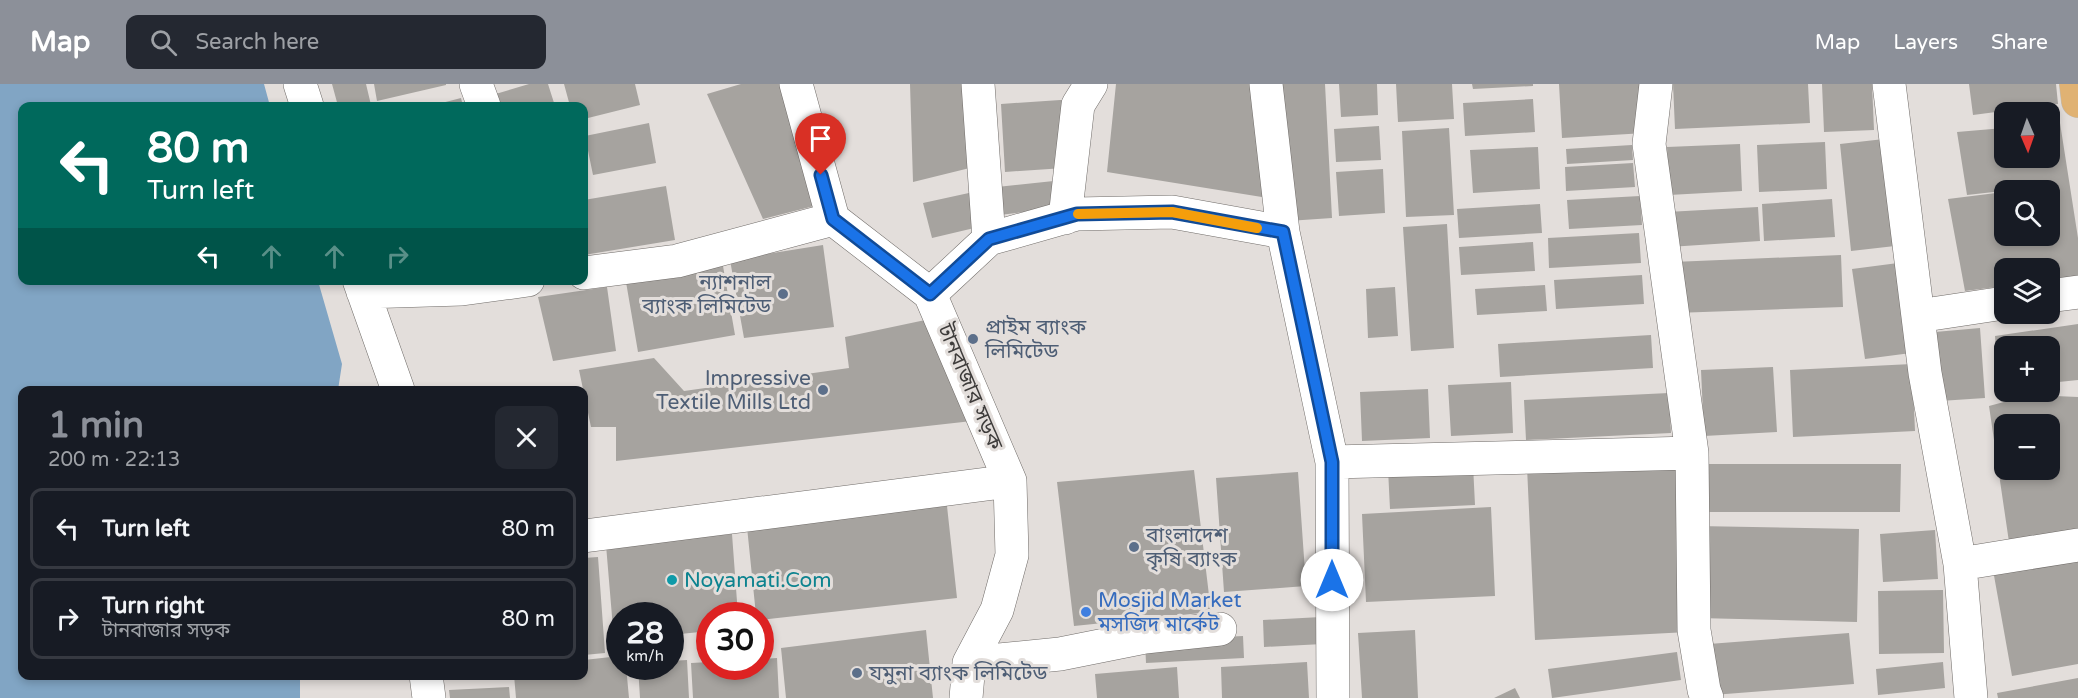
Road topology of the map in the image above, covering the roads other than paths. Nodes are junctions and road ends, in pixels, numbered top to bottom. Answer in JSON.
{"nodes":[{"id":1,"x":300,"y":84,"type":"edge"},
{"id":2,"x":476,"y":84,"type":"edge"},
{"id":3,"x":796,"y":84,"type":"edge"},
{"id":4,"x":978,"y":84,"type":"edge"},
{"id":5,"x":1091,"y":84,"type":"edge"},
{"id":6,"x":1266,"y":84,"type":"edge"},
{"id":7,"x":1656,"y":84,"type":"edge"},
{"id":8,"x":1889,"y":84,"type":"edge"},
{"id":9,"x":2076,"y":84,"type":"edge"},
{"id":10,"x":2078,"y":101,"type":"edge"},
{"id":11,"x":306,"y":102,"type":"edge"},
{"id":12,"x":483,"y":102,"type":"edge"},
{"id":13,"x":1065,"y":218,"type":"junction"},
{"id":14,"x":833,"y":219,"type":"junction"},
{"id":15,"x":1283,"y":232,"type":"junction"},
{"id":16,"x":989,"y":239,"type":"junction"},
{"id":17,"x":588,"y":272,"type":"edge"},
{"id":18,"x":491,"y":285,"type":"edge"},
{"id":19,"x":361,"y":286,"type":"edge"},
{"id":20,"x":2078,"y":292,"type":"edge"},
{"id":21,"x":930,"y":294,"type":"junction"},
{"id":22,"x":2060,"y":294,"type":"edge"},
{"id":23,"x":1994,"y":305,"type":"edge"},
{"id":24,"x":1918,"y":316,"type":"junction"},
{"id":25,"x":397,"y":386,"type":"edge"},
{"id":26,"x":1692,"y":453,"type":"junction"},
{"id":27,"x":1332,"y":462,"type":"junction"},
{"id":28,"x":1010,"y":482,"type":"junction"},
{"id":29,"x":588,"y":535,"type":"edge"},
{"id":30,"x":2078,"y":545,"type":"edge"},
{"id":31,"x":1960,"y":564,"type":"junction"},
{"id":32,"x":1220,"y":629,"type":"dead end"},
{"id":33,"x":969,"y":663,"type":"junction"},
{"id":34,"x":427,"y":680,"type":"edge"},
{"id":35,"x":429,"y":698,"type":"edge"},
{"id":36,"x":966,"y":698,"type":"edge"},
{"id":37,"x":1333,"y":698,"type":"edge"},
{"id":38,"x":1707,"y":698,"type":"edge"},
{"id":39,"x":1971,"y":698,"type":"edge"}],
"edges":[{"from":1,"to":11,"type":"street"},
{"from":2,"to":12,"type":"street"},
{"from":3,"to":14,"type":"street"},
{"from":4,"to":16,"type":"street"},
{"from":5,"to":13,"type":"street"},
{"from":6,"to":15,"type":"street"},
{"from":7,"to":26,"type":"street"},
{"from":8,"to":24,"type":"street"},
{"from":9,"to":10,"type":"main road"},
{"from":13,"to":15,"type":"street"},
{"from":13,"to":16,"type":"street"},
{"from":14,"to":17,"type":"street"},
{"from":14,"to":21,"type":"street","name":"টানবাজার সড়ক"},
{"from":15,"to":27,"type":"street"},
{"from":16,"to":21,"type":"street"},
{"from":18,"to":19,"type":"street"},
{"from":19,"to":25,"type":"street"},
{"from":20,"to":22,"type":"street"},
{"from":21,"to":28,"type":"street","name":"টানবাজার সড়ক"},
{"from":23,"to":24,"type":"street"},
{"from":24,"to":31,"type":"street"},
{"from":26,"to":27,"type":"street"},
{"from":26,"to":38,"type":"street"},
{"from":27,"to":37,"type":"street"},
{"from":28,"to":29,"type":"street"},
{"from":28,"to":33,"type":"street","name":"টানবাজার সড়ক"},
{"from":30,"to":31,"type":"street"},
{"from":31,"to":39,"type":"street"},
{"from":32,"to":33,"type":"street"},
{"from":33,"to":36,"type":"street","name":"টানবাজার সড়ক"},
{"from":34,"to":35,"type":"street"}]}
